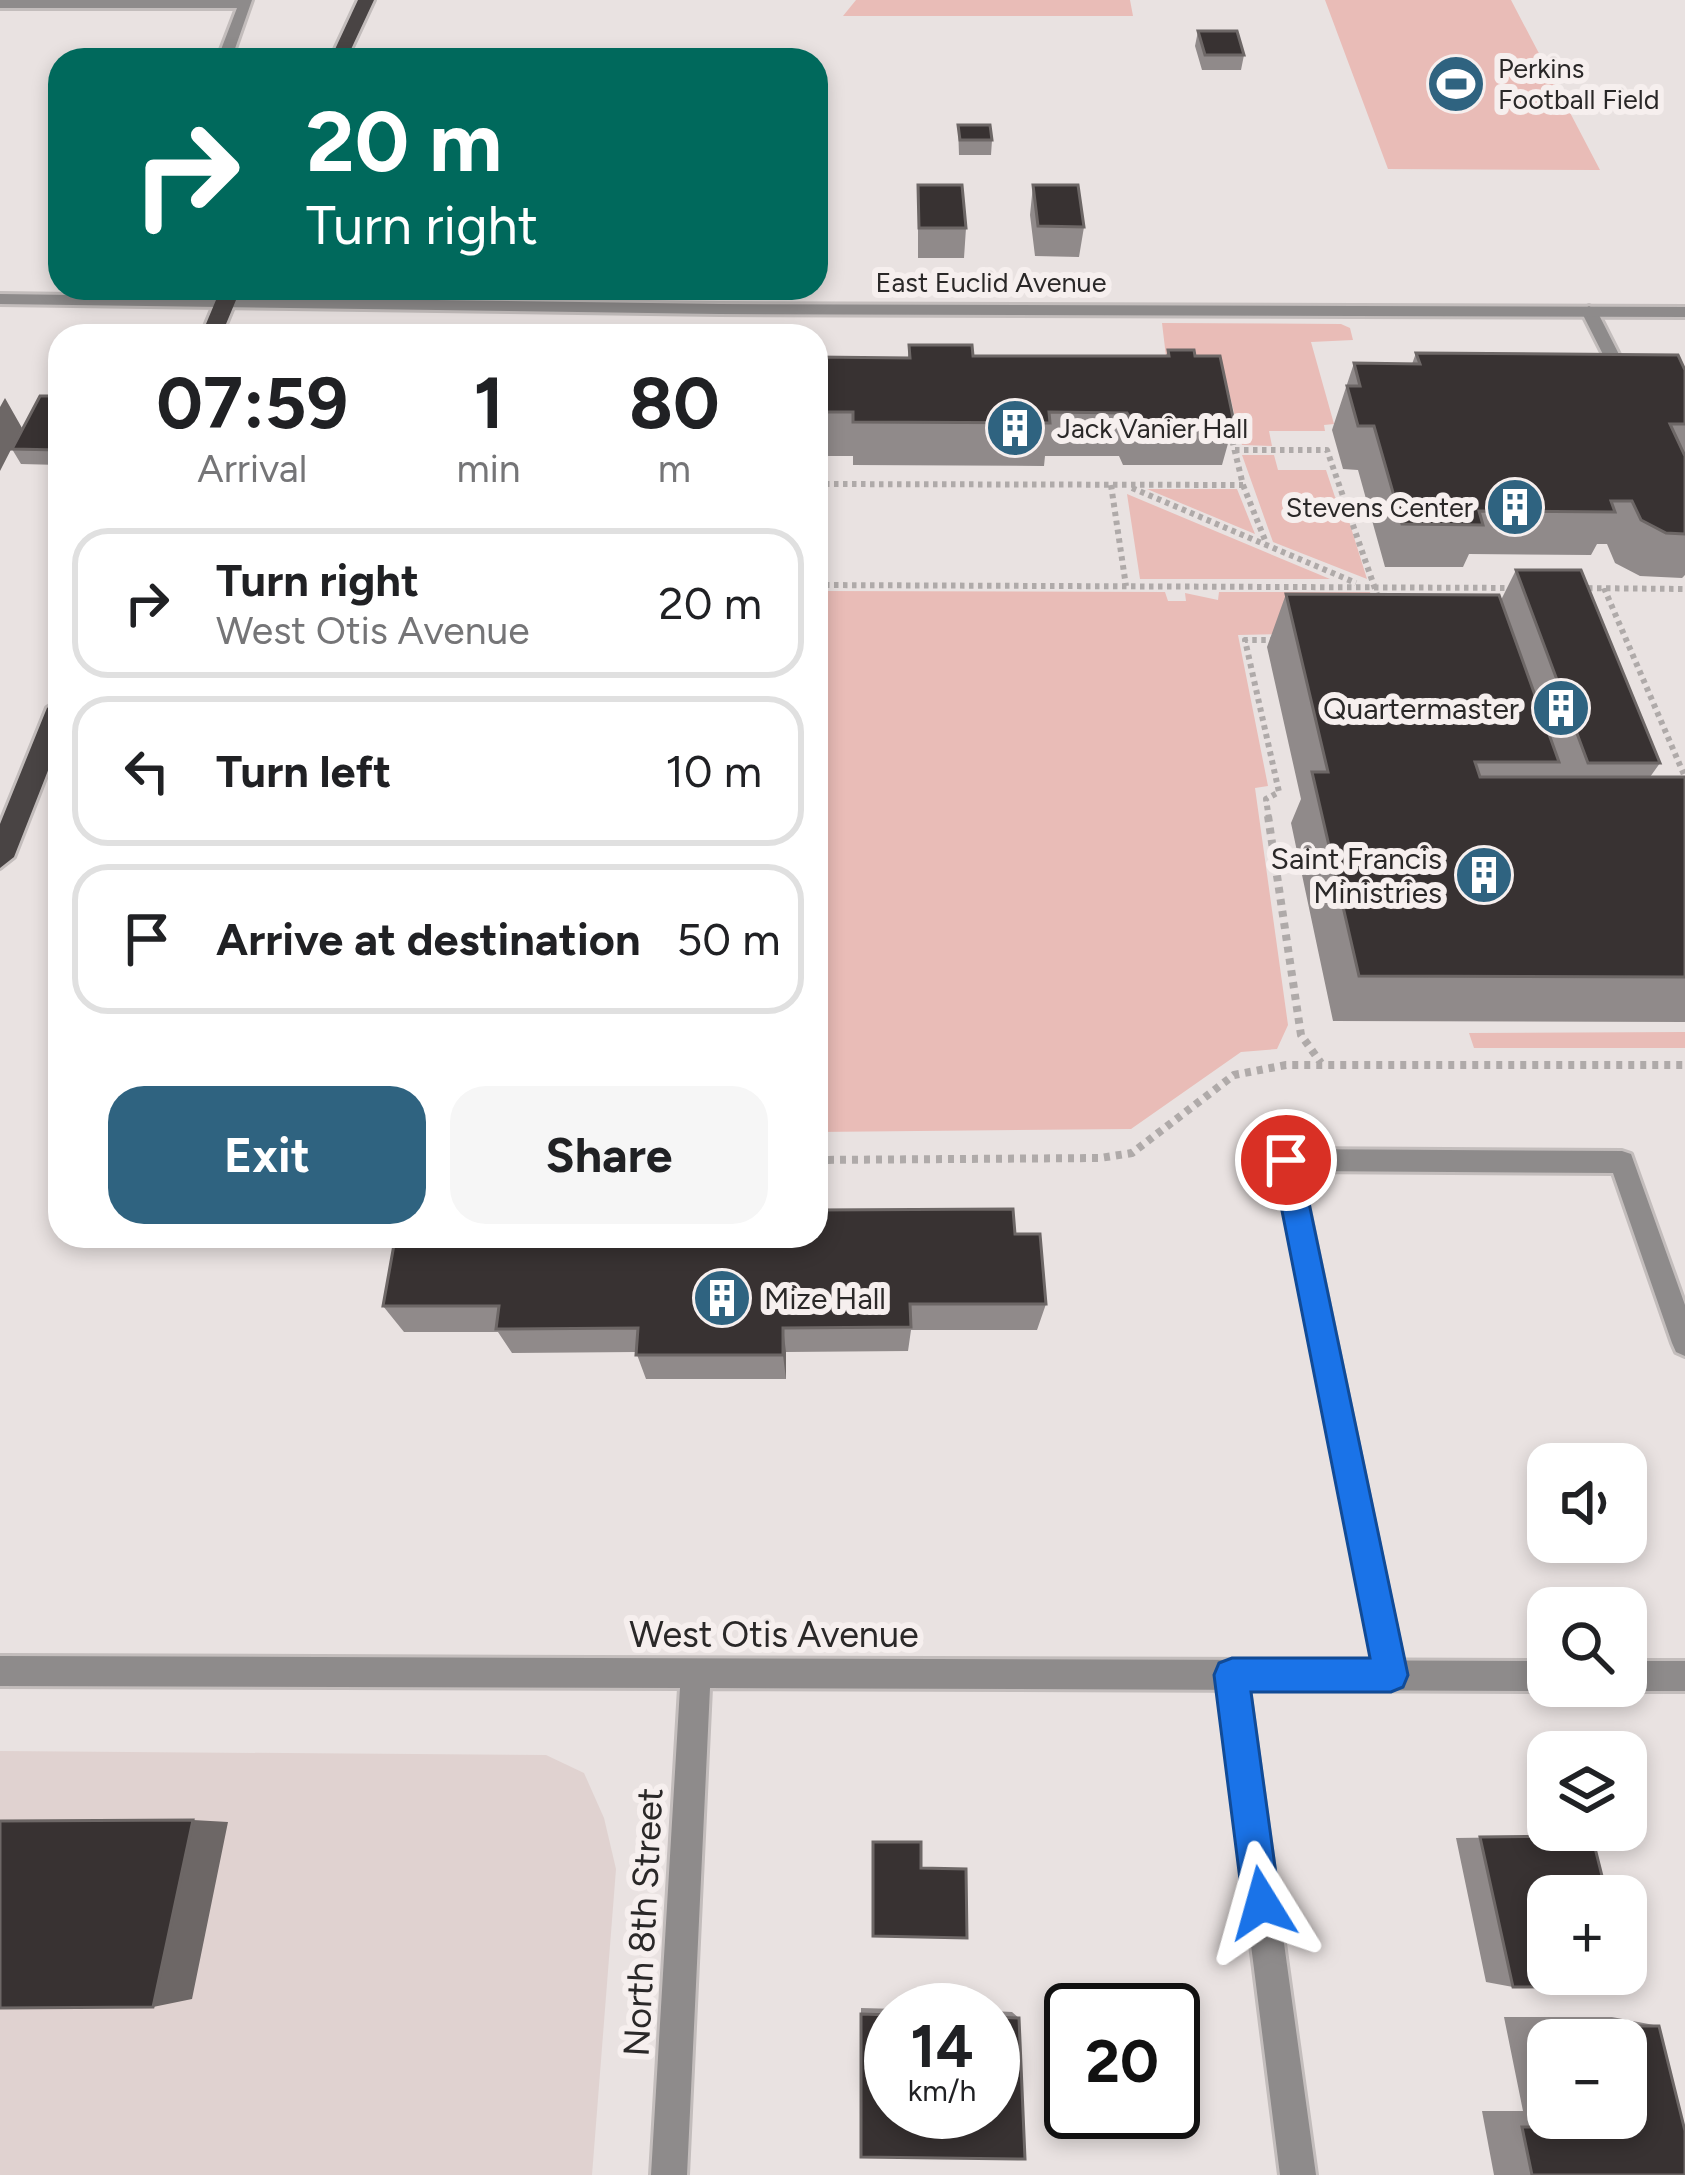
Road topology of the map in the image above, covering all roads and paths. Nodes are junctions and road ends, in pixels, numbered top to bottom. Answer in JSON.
{"nodes":[{"id":1,"x":366,"y":0,"type":"edge"},
{"id":2,"x":245,"y":2,"type":"edge"},
{"id":3,"x":0,"y":4,"type":"edge"},
{"id":4,"x":228,"y":48,"type":"edge"},
{"id":5,"x":344,"y":48,"type":"edge"},
{"id":6,"x":48,"y":294,"type":"edge"},
{"id":7,"x":0,"y":299,"type":"edge"},
{"id":8,"x":653,"y":300,"type":"edge"},
{"id":9,"x":1589,"y":311,"type":"junction"},
{"id":10,"x":1685,"y":312,"type":"edge"},
{"id":11,"x":1626,"y":384,"type":"edge"},
{"id":12,"x":1224,"y":406,"type":"edge"},
{"id":13,"x":1234,"y":450,"type":"junction"},
{"id":14,"x":828,"y":484,"type":"edge"},
{"id":15,"x":1111,"y":485,"type":"junction"},
{"id":16,"x":1125,"y":485,"type":"junction"},
{"id":17,"x":1243,"y":485,"type":"junction"},
{"id":18,"x":1267,"y":546,"type":"junction"},
{"id":19,"x":828,"y":585,"type":"edge"},
{"id":20,"x":1126,"y":586,"type":"junction"},
{"id":21,"x":1364,"y":586,"type":"junction"},
{"id":22,"x":1376,"y":586,"type":"junction"},
{"id":23,"x":1443,"y":586,"type":"junction"},
{"id":24,"x":1534,"y":588,"type":"edge"},
{"id":25,"x":1557,"y":588,"type":"edge"},
{"id":26,"x":1604,"y":588,"type":"junction"},
{"id":27,"x":1685,"y":589,"type":"edge"},
{"id":28,"x":1448,"y":604,"type":"edge"},
{"id":29,"x":1386,"y":621,"type":"edge"},
{"id":30,"x":1293,"y":640,"type":"edge"},
{"id":31,"x":48,"y":738,"type":"edge"},
{"id":32,"x":1685,"y":777,"type":"edge"},
{"id":33,"x":0,"y":856,"type":"edge"},
{"id":34,"x":1322,"y":1064,"type":"junction"},
{"id":35,"x":1685,"y":1065,"type":"edge"},
{"id":36,"x":828,"y":1160,"type":"edge"},
{"id":37,"x":1685,"y":1343,"type":"edge"},
{"id":38,"x":0,"y":1671,"type":"edge"},
{"id":39,"x":696,"y":1673,"type":"junction"},
{"id":40,"x":1232,"y":1675,"type":"junction"},
{"id":41,"x":1391,"y":1675,"type":"junction"},
{"id":42,"x":1527,"y":1676,"type":"edge"},
{"id":43,"x":1647,"y":1676,"type":"edge"},
{"id":44,"x":1685,"y":1676,"type":"edge"},
{"id":45,"x":669,"y":2175,"type":"edge"},
{"id":46,"x":1298,"y":2175,"type":"edge"}],
"edges":[{"from":1,"to":5,"type":"main road"},
{"from":2,"to":3,"type":"street"},
{"from":2,"to":4,"type":"street"},
{"from":6,"to":7,"type":"street","name":"East Euclid Avenue"},
{"from":8,"to":9,"type":"street","name":"East Euclid Avenue"},
{"from":9,"to":10,"type":"street","name":"East Euclid Avenue"},
{"from":9,"to":11,"type":"street"},
{"from":12,"to":13,"type":"path"},
{"from":13,"to":17,"type":"path"},
{"from":13,"to":22,"type":"path"},
{"from":14,"to":15,"type":"path"},
{"from":15,"to":16,"type":"path"},
{"from":15,"to":20,"type":"path"},
{"from":16,"to":17,"type":"path"},
{"from":16,"to":18,"type":"path"},
{"from":17,"to":18,"type":"path"},
{"from":18,"to":21,"type":"path"},
{"from":19,"to":20,"type":"path"},
{"from":20,"to":21,"type":"path"},
{"from":21,"to":22,"type":"path"},
{"from":22,"to":23,"type":"path"},
{"from":22,"to":29,"type":"path"},
{"from":23,"to":24,"type":"path"},
{"from":23,"to":28,"type":"path"},
{"from":25,"to":26,"type":"path"},
{"from":26,"to":27,"type":"path"},
{"from":26,"to":32,"type":"path"},
{"from":30,"to":34,"type":"path"},
{"from":31,"to":33,"type":"main road"},
{"from":34,"to":35,"type":"path"},
{"from":34,"to":36,"type":"path"},
{"from":37,"to":41,"type":"street"},
{"from":38,"to":39,"type":"street","name":"West Otis Avenue"},
{"from":39,"to":40,"type":"street","name":"West Otis Avenue"},
{"from":39,"to":45,"type":"street","name":"North 8th Street"},
{"from":40,"to":41,"type":"street","name":"West Otis Avenue"},
{"from":40,"to":46,"type":"street"},
{"from":41,"to":42,"type":"street","name":"West Otis Avenue"},
{"from":43,"to":44,"type":"street"}]}
